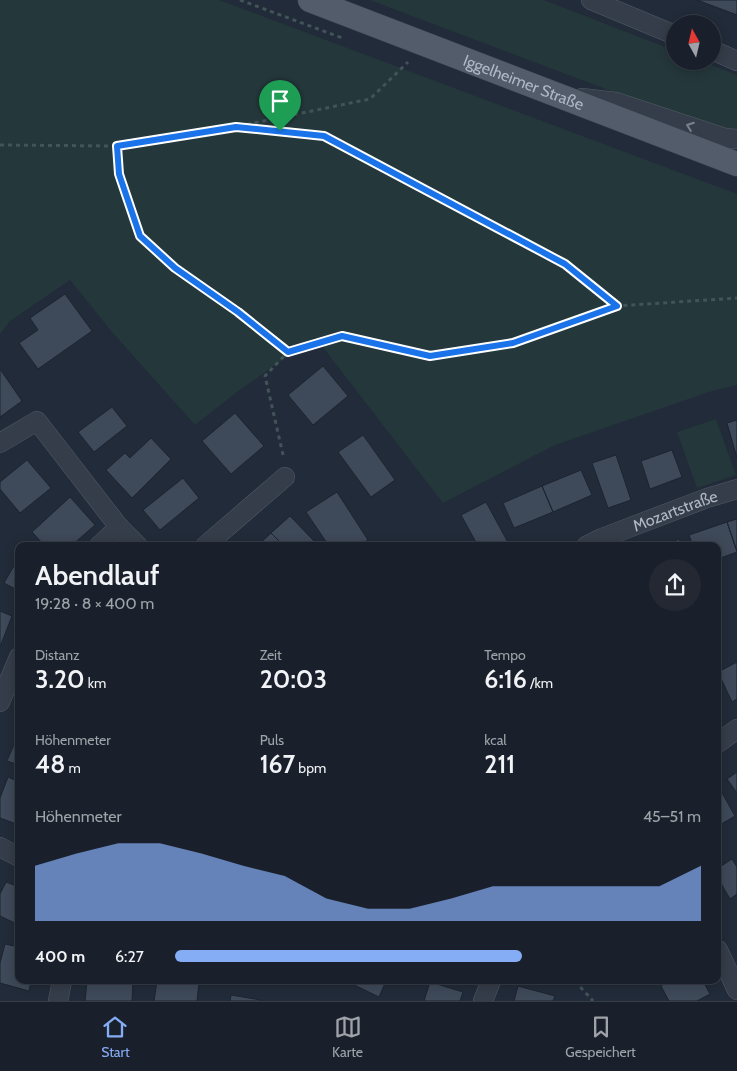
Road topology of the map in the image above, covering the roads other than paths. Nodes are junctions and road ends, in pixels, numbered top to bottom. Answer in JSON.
{"nodes":[{"id":1,"x":310,"y":0,"type":"edge"},
{"id":2,"x":591,"y":0,"type":"edge"},
{"id":3,"x":666,"y":31,"type":"edge"},
{"id":4,"x":721,"y":54,"type":"edge"},
{"id":5,"x":737,"y":60,"type":"edge"},
{"id":6,"x":561,"y":96,"type":"junction"},
{"id":7,"x":737,"y":139,"type":"edge"},
{"id":8,"x":737,"y":164,"type":"edge"},
{"id":9,"x":0,"y":443,"type":"edge"},
{"id":10,"x":285,"y":477,"type":"road end"},
{"id":11,"x":737,"y":489,"type":"edge"},
{"id":12,"x":119,"y":527,"type":"junction"},
{"id":13,"x":103,"y":542,"type":"edge"},
{"id":14,"x":134,"y":542,"type":"edge"},
{"id":15,"x":210,"y":542,"type":"edge"},
{"id":16,"x":594,"y":542,"type":"edge"},
{"id":17,"x":15,"y":666,"type":"edge"},
{"id":18,"x":0,"y":702,"type":"edge"},
{"id":19,"x":737,"y":729,"type":"edge"},
{"id":20,"x":721,"y":741,"type":"edge"},
{"id":21,"x":0,"y":847,"type":"edge"},
{"id":22,"x":15,"y":855,"type":"edge"},
{"id":23,"x":721,"y":956,"type":"edge"},
{"id":24,"x":61,"y":984,"type":"edge"},
{"id":25,"x":737,"y":990,"type":"edge"},
{"id":26,"x":58,"y":1001,"type":"edge"}],
"edges":[{"from":1,"to":6,"type":"main road","name":"Iggelheimer Straße"},
{"from":2,"to":3,"type":"street"},
{"from":4,"to":5,"type":"street"},
{"from":7,"to":6,"type":"street","one_way":true},
{"from":6,"to":8,"type":"main road","name":"Iggelheimer Straße"},
{"from":9,"to":12,"type":"street"},
{"from":10,"to":15,"type":"street"},
{"from":11,"to":16,"type":"street","name":"Mozartstraße"},
{"from":12,"to":13,"type":"street"},
{"from":12,"to":14,"type":"street"},
{"from":17,"to":18,"type":"street"},
{"from":19,"to":20,"type":"street"},
{"from":21,"to":22,"type":"street"},
{"from":23,"to":25,"type":"street"},
{"from":24,"to":26,"type":"street"}]}
